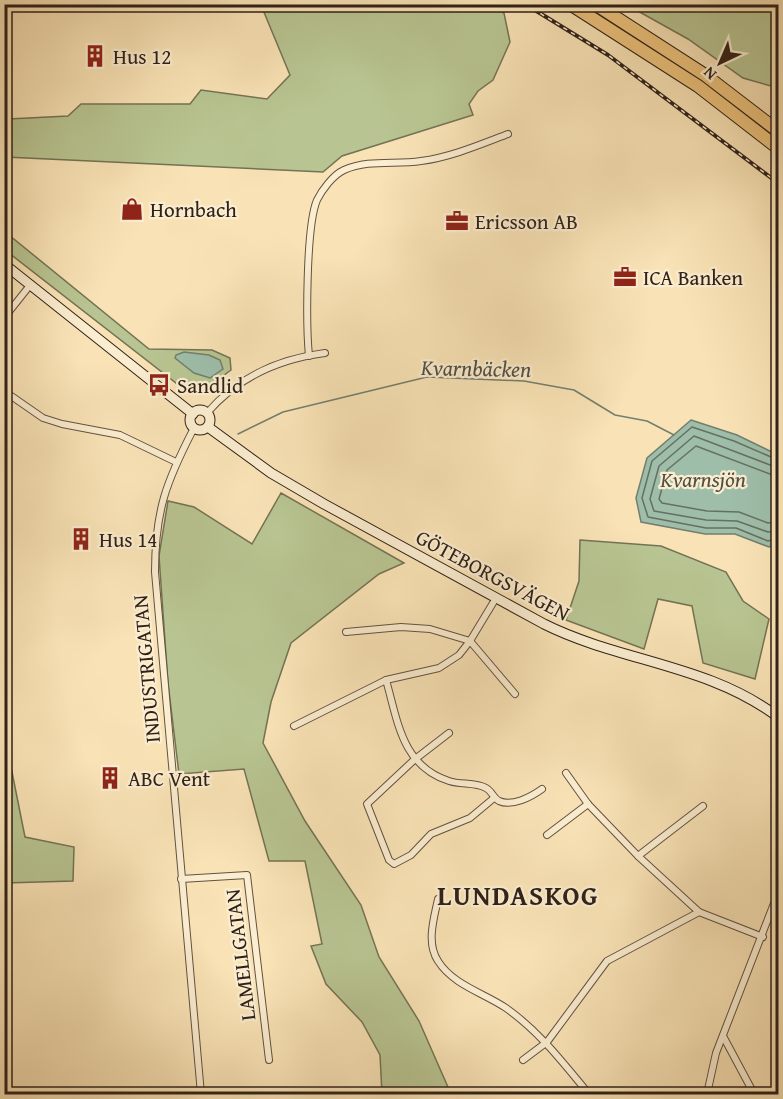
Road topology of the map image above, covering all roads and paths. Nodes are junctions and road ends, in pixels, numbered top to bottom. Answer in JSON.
{"nodes":[{"id":1,"x":570,"y":4,"type":"edge"},
{"id":2,"x":595,"y":4,"type":"edge"},
{"id":3,"x":778,"y":131,"type":"edge"},
{"id":4,"x":508,"y":134,"type":"dead end"},
{"id":5,"x":778,"y":148,"type":"edge"},
{"id":6,"x":4,"y":264,"type":"edge"},
{"id":7,"x":31,"y":284,"type":"junction"},
{"id":8,"x":4,"y":318,"type":"edge"},
{"id":9,"x":325,"y":353,"type":"dead end"},
{"id":10,"x":309,"y":356,"type":"junction"},
{"id":11,"x":4,"y":391,"type":"edge"},
{"id":12,"x":207,"y":413,"type":"junction"},
{"id":13,"x":193,"y":414,"type":"junction"},
{"id":14,"x":208,"y":427,"type":"junction"},
{"id":15,"x":195,"y":429,"type":"junction"},
{"id":16,"x":176,"y":462,"type":"junction"},
{"id":17,"x":496,"y":598,"type":"junction"},
{"id":18,"x":346,"y":632,"type":"dead end"},
{"id":19,"x":470,"y":641,"type":"junction"},
{"id":20,"x":386,"y":680,"type":"junction"},
{"id":21,"x":515,"y":694,"type":"dead end"},
{"id":22,"x":778,"y":717,"type":"edge"},
{"id":23,"x":294,"y":726,"type":"dead end"},
{"id":24,"x":449,"y":733,"type":"dead end"},
{"id":25,"x":414,"y":760,"type":"junction"},
{"id":26,"x":566,"y":773,"type":"dead end"},
{"id":27,"x":542,"y":789,"type":"dead end"},
{"id":28,"x":494,"y":798,"type":"junction"},
{"id":29,"x":588,"y":804,"type":"junction"},
{"id":30,"x":703,"y":806,"type":"dead end"},
{"id":31,"x":547,"y":835,"type":"dead end"},
{"id":32,"x":638,"y":856,"type":"junction"},
{"id":33,"x":181,"y":879,"type":"junction"},
{"id":34,"x":778,"y":893,"type":"edge"},
{"id":35,"x":438,"y":899,"type":"dead end"},
{"id":36,"x":699,"y":912,"type":"junction"},
{"id":37,"x":763,"y":937,"type":"junction"},
{"id":38,"x":723,"y":1036,"type":"junction"},
{"id":39,"x":547,"y":1042,"type":"junction"},
{"id":40,"x":269,"y":1060,"type":"dead end"},
{"id":41,"x":523,"y":1060,"type":"dead end"},
{"id":42,"x":753,"y":1092,"type":"dead end"},
{"id":43,"x":201,"y":1095,"type":"edge"},
{"id":44,"x":589,"y":1095,"type":"edge"},
{"id":45,"x":707,"y":1095,"type":"edge"}],
"edges":[{"from":1,"to":5,"type":"highway"},
{"from":2,"to":3,"type":"highway"},
{"from":4,"to":10,"type":"street"},
{"from":6,"to":7,"type":"street"},
{"from":7,"to":8,"type":"street"},
{"from":7,"to":13,"type":"street"},
{"from":9,"to":10,"type":"street"},
{"from":10,"to":12,"type":"street"},
{"from":11,"to":16,"type":"street"},
{"from":12,"to":13,"type":"street"},
{"from":12,"to":14,"type":"street"},
{"from":13,"to":15,"type":"street"},
{"from":14,"to":15,"type":"street"},
{"from":14,"to":17,"type":"street","name":"GÖTEBORGSVÄGEN"},
{"from":15,"to":16,"type":"street","name":"INDUSTRIGATAN"},
{"from":16,"to":33,"type":"street","name":"INDUSTRIGATAN"},
{"from":17,"to":19,"type":"street"},
{"from":17,"to":22,"type":"street","name":"GÖTEBORGSVÄGEN"},
{"from":18,"to":19,"type":"street"},
{"from":19,"to":20,"type":"street"},
{"from":19,"to":21,"type":"street"},
{"from":20,"to":23,"type":"street"},
{"from":20,"to":25,"type":"street"},
{"from":24,"to":25,"type":"street"},
{"from":25,"to":28,"type":"street"},
{"from":25,"to":28,"type":"street"},
{"from":26,"to":29,"type":"street"},
{"from":27,"to":28,"type":"street"},
{"from":29,"to":31,"type":"street"},
{"from":29,"to":32,"type":"street"},
{"from":30,"to":32,"type":"street"},
{"from":32,"to":36,"type":"street"},
{"from":33,"to":40,"type":"street","name":"LAMELLGATAN"},
{"from":33,"to":43,"type":"street","name":"INDUSTRIGATAN"},
{"from":34,"to":37,"type":"street"},
{"from":35,"to":39,"type":"street"},
{"from":36,"to":37,"type":"street"},
{"from":36,"to":39,"type":"street"},
{"from":37,"to":38,"type":"street"},
{"from":38,"to":42,"type":"street"},
{"from":38,"to":45,"type":"street"},
{"from":39,"to":41,"type":"street"},
{"from":39,"to":44,"type":"street"}]}
